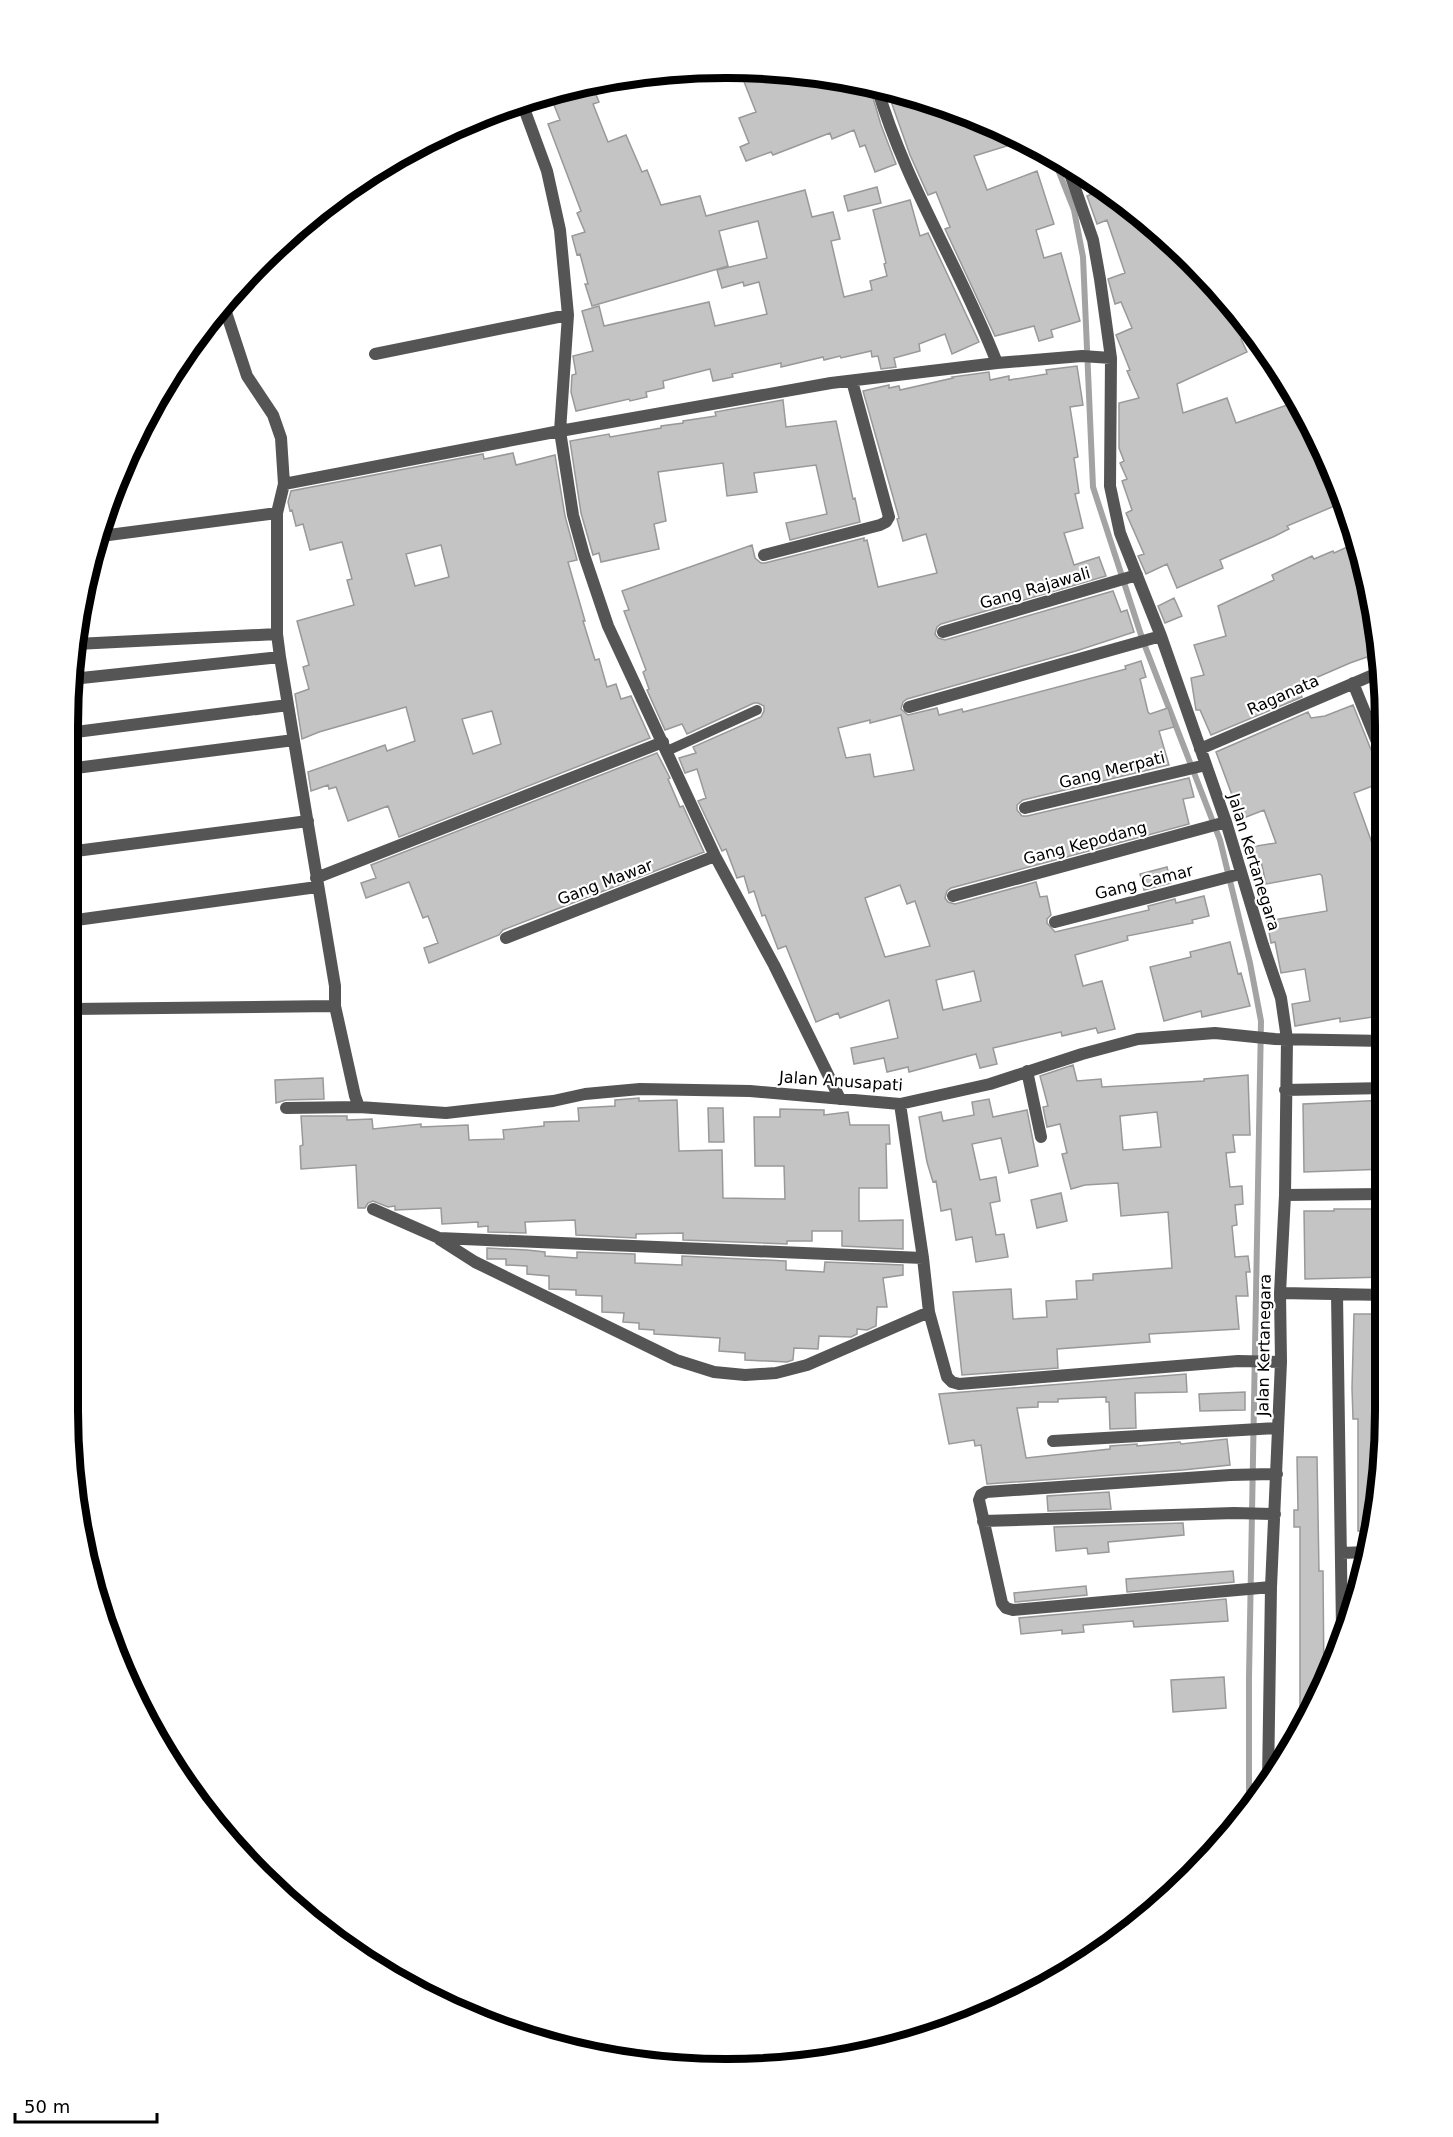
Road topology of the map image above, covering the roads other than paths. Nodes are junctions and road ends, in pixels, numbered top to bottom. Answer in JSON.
{"nodes":[{"id":1,"x":880,"y":97,"type":"edge"},
{"id":2,"x":525,"y":110,"type":"edge"},
{"id":3,"x":1072,"y":178,"type":"edge"},
{"id":4,"x":227,"y":314,"type":"edge"},
{"id":5,"x":568,"y":315,"type":"junction"},
{"id":6,"x":375,"y":354,"type":"dead end"},
{"id":7,"x":1106,"y":357,"type":"junction"},
{"id":8,"x":997,"y":363,"type":"junction"},
{"id":9,"x":852,"y":381,"type":"junction"},
{"id":10,"x":560,"y":431,"type":"junction"},
{"id":11,"x":284,"y":483,"type":"junction"},
{"id":12,"x":277,"y":513,"type":"junction"},
{"id":13,"x":107,"y":535,"type":"edge"},
{"id":14,"x":764,"y":555,"type":"dead end"},
{"id":15,"x":1134,"y":576,"type":"junction"},
{"id":16,"x":943,"y":632,"type":"dead end"},
{"id":17,"x":277,"y":634,"type":"junction"},
{"id":18,"x":1157,"y":637,"type":"junction"},
{"id":19,"x":84,"y":644,"type":"edge"},
{"id":20,"x":280,"y":657,"type":"junction"},
{"id":21,"x":1373,"y":675,"type":"edge"},
{"id":22,"x":80,"y":678,"type":"edge"},
{"id":23,"x":1353,"y":682,"type":"junction"},
{"id":24,"x":288,"y":705,"type":"junction"},
{"id":25,"x":909,"y":707,"type":"dead end"},
{"id":26,"x":756,"y":710,"type":"dead end"},
{"id":27,"x":78,"y":732,"type":"edge"},
{"id":28,"x":1375,"y":737,"type":"edge"},
{"id":29,"x":294,"y":740,"type":"junction"},
{"id":30,"x":665,"y":747,"type":"junction"},
{"id":31,"x":1200,"y":749,"type":"junction"},
{"id":32,"x":1202,"y":766,"type":"junction"},
{"id":33,"x":78,"y":768,"type":"edge"},
{"id":34,"x":1025,"y":808,"type":"dead end"},
{"id":35,"x":308,"y":821,"type":"junction"},
{"id":36,"x":1217,"y":824,"type":"junction"},
{"id":37,"x":78,"y":851,"type":"edge"},
{"id":38,"x":716,"y":856,"type":"junction"},
{"id":39,"x":1234,"y":876,"type":"junction"},
{"id":40,"x":316,"y":883,"type":"junction"},
{"id":41,"x":953,"y":896,"type":"dead end"},
{"id":42,"x":78,"y":920,"type":"edge"},
{"id":43,"x":1055,"y":922,"type":"dead end"},
{"id":44,"x":506,"y":938,"type":"dead end"},
{"id":45,"x":335,"y":1006,"type":"junction"},
{"id":46,"x":78,"y":1009,"type":"edge"},
{"id":47,"x":1281,"y":1039,"type":"junction"},
{"id":48,"x":1375,"y":1041,"type":"edge"},
{"id":49,"x":1027,"y":1071,"type":"junction"},
{"id":50,"x":1375,"y":1088,"type":"edge"},
{"id":51,"x":1285,"y":1090,"type":"junction"},
{"id":52,"x":840,"y":1099,"type":"junction"},
{"id":53,"x":900,"y":1104,"type":"junction"},
{"id":54,"x":359,"y":1107,"type":"junction"},
{"id":55,"x":286,"y":1108,"type":"dead end"},
{"id":56,"x":1041,"y":1137,"type":"dead end"},
{"id":57,"x":1375,"y":1194,"type":"edge"},
{"id":58,"x":1286,"y":1195,"type":"junction"},
{"id":59,"x":373,"y":1209,"type":"dead end"},
{"id":60,"x":439,"y":1238,"type":"junction"},
{"id":61,"x":924,"y":1258,"type":"junction"},
{"id":62,"x":1280,"y":1293,"type":"junction"},
{"id":63,"x":1337,"y":1294,"type":"junction"},
{"id":64,"x":1375,"y":1295,"type":"edge"},
{"id":65,"x":929,"y":1312,"type":"junction"},
{"id":66,"x":1279,"y":1362,"type":"junction"},
{"id":67,"x":1272,"y":1429,"type":"junction"},
{"id":68,"x":1053,"y":1442,"type":"dead end"},
{"id":69,"x":1277,"y":1474,"type":"junction"},
{"id":70,"x":1270,"y":1514,"type":"junction"},
{"id":71,"x":983,"y":1521,"type":"junction"},
{"id":72,"x":1359,"y":1552,"type":"edge"},
{"id":73,"x":1341,"y":1553,"type":"junction"},
{"id":74,"x":1266,"y":1588,"type":"junction"},
{"id":75,"x":1342,"y":1616,"type":"edge"},
{"id":76,"x":1268,"y":1768,"type":"edge"}],
"edges":[{"from":1,"to":8,"type":"street"},
{"from":2,"to":5,"type":"street"},
{"from":3,"to":7,"type":"street","name":"Jalan Kertanegara"},
{"from":4,"to":11,"type":"street"},
{"from":5,"to":6,"type":"street"},
{"from":5,"to":10,"type":"street"},
{"from":7,"to":8,"type":"street"},
{"from":7,"to":15,"type":"street","name":"Jalan Kertanegara"},
{"from":8,"to":9,"type":"street"},
{"from":9,"to":10,"type":"street"},
{"from":9,"to":14,"type":"street"},
{"from":10,"to":11,"type":"street"},
{"from":10,"to":30,"type":"street"},
{"from":11,"to":12,"type":"street"},
{"from":12,"to":13,"type":"street"},
{"from":12,"to":17,"type":"street"},
{"from":15,"to":16,"type":"street","name":"Gang Rajawali"},
{"from":15,"to":18,"type":"street","name":"Jalan Kertanegara"},
{"from":17,"to":19,"type":"street"},
{"from":17,"to":20,"type":"street"},
{"from":18,"to":25,"type":"street"},
{"from":18,"to":31,"type":"street","name":"Jalan Kertanegara"},
{"from":20,"to":22,"type":"street"},
{"from":20,"to":24,"type":"street"},
{"from":21,"to":23,"type":"street","name":"Raganata"},
{"from":23,"to":28,"type":"street"},
{"from":23,"to":31,"type":"street","name":"Raganata"},
{"from":24,"to":27,"type":"street"},
{"from":24,"to":29,"type":"street"},
{"from":26,"to":30,"type":"lane"},
{"from":29,"to":33,"type":"street"},
{"from":29,"to":35,"type":"street"},
{"from":30,"to":38,"type":"street"},
{"from":30,"to":40,"type":"street"},
{"from":31,"to":32,"type":"street","name":"Jalan Kertanegara"},
{"from":32,"to":34,"type":"street","name":"Gang Merpati"},
{"from":32,"to":36,"type":"street","name":"Jalan Kertanegara"},
{"from":35,"to":37,"type":"street"},
{"from":35,"to":40,"type":"street"},
{"from":36,"to":39,"type":"street","name":"Jalan Kertanegara"},
{"from":36,"to":41,"type":"street","name":"Gang Kepodang"},
{"from":38,"to":44,"type":"street","name":"Gang Mawar"},
{"from":38,"to":52,"type":"street"},
{"from":39,"to":43,"type":"street","name":"Gang Camar"},
{"from":39,"to":47,"type":"street","name":"Jalan Kertanegara"},
{"from":40,"to":42,"type":"street"},
{"from":40,"to":45,"type":"street"},
{"from":45,"to":46,"type":"street"},
{"from":45,"to":54,"type":"street"},
{"from":47,"to":48,"type":"street","name":"Jalan Anusapati"},
{"from":47,"to":49,"type":"street","name":"Jalan Anusapati"},
{"from":47,"to":51,"type":"street","name":"Jalan Kertanegara"},
{"from":49,"to":53,"type":"street","name":"Jalan Anusapati"},
{"from":49,"to":56,"type":"street"},
{"from":50,"to":51,"type":"street"},
{"from":51,"to":58,"type":"street","name":"Jalan Kertanegara"},
{"from":52,"to":53,"type":"street","name":"Jalan Anusapati"},
{"from":52,"to":54,"type":"street","name":"Jalan Anusapati"},
{"from":53,"to":61,"type":"street"},
{"from":54,"to":55,"type":"street","name":"Jalan Anusapati"},
{"from":57,"to":58,"type":"street"},
{"from":58,"to":62,"type":"street","name":"Jalan Kertanegara"},
{"from":59,"to":60,"type":"street"},
{"from":60,"to":61,"type":"street"},
{"from":60,"to":65,"type":"street"},
{"from":61,"to":65,"type":"street"},
{"from":62,"to":63,"type":"street"},
{"from":62,"to":66,"type":"street","name":"Jalan Kertanegara"},
{"from":63,"to":64,"type":"street"},
{"from":63,"to":73,"type":"street"},
{"from":65,"to":66,"type":"street"},
{"from":66,"to":67,"type":"street","name":"Jalan Kertanegara"},
{"from":67,"to":68,"type":"street"},
{"from":67,"to":69,"type":"street","name":"Jalan Kertanegara"},
{"from":69,"to":70,"type":"street","name":"Jalan Kertanegara"},
{"from":69,"to":71,"type":"street"},
{"from":70,"to":71,"type":"street"},
{"from":70,"to":74,"type":"street","name":"Jalan Kertanegara"},
{"from":71,"to":74,"type":"street"},
{"from":72,"to":73,"type":"street"},
{"from":73,"to":75,"type":"street"},
{"from":74,"to":76,"type":"street","name":"Jalan Kertanegara"}]}
